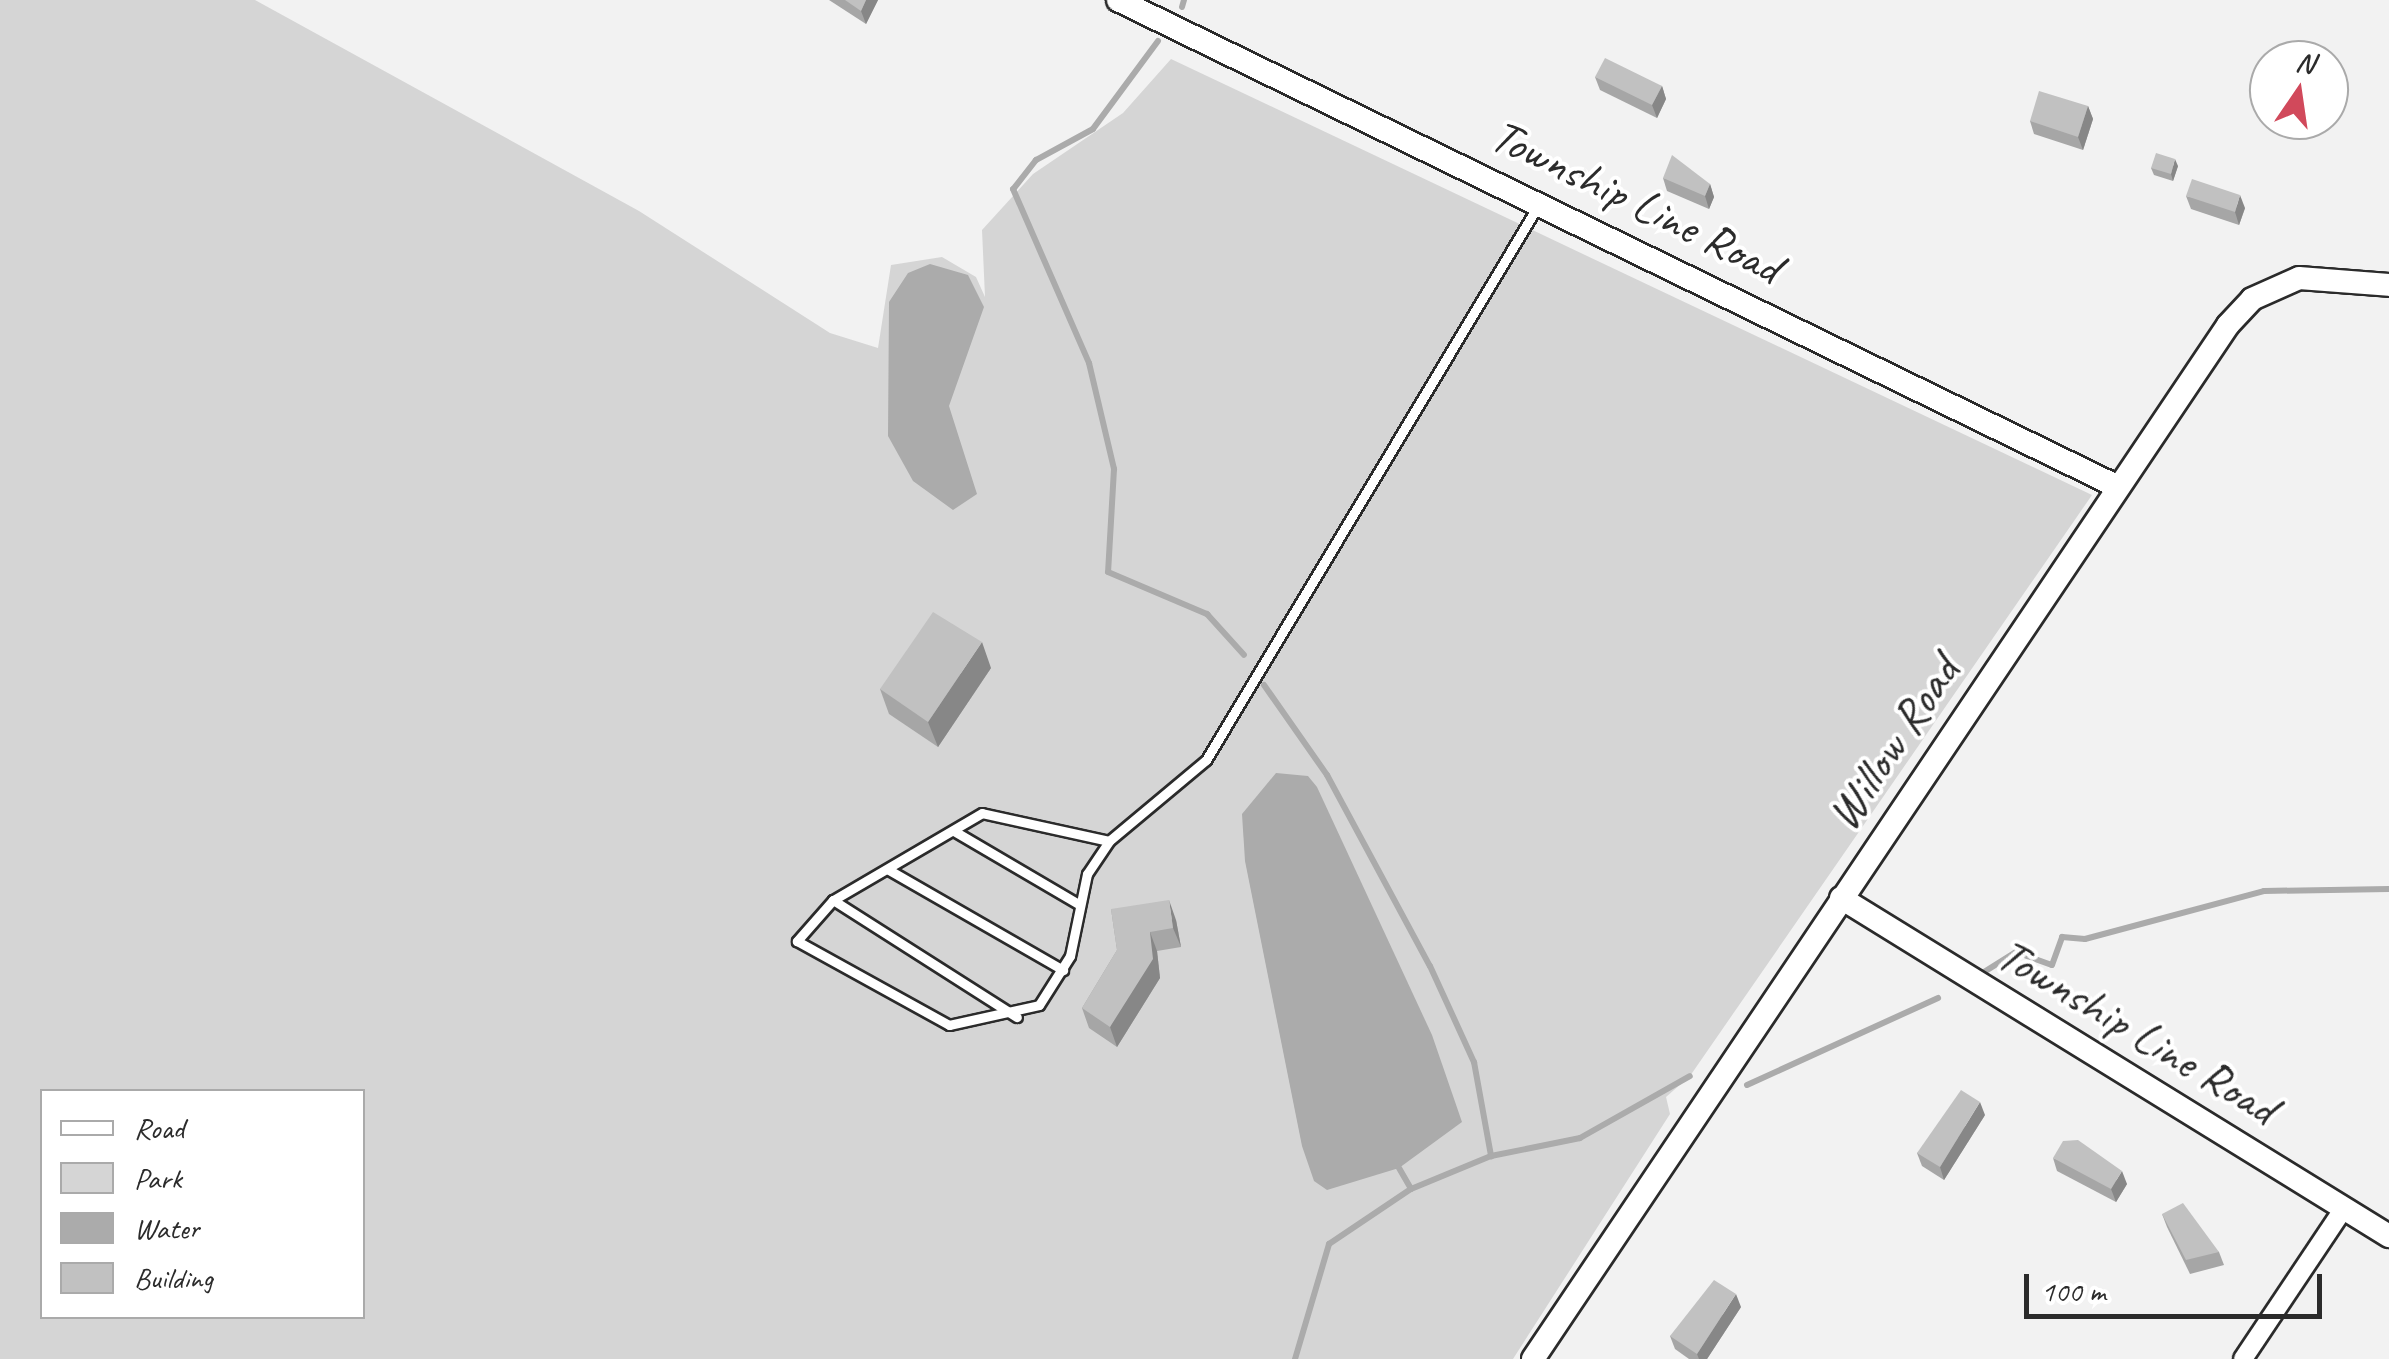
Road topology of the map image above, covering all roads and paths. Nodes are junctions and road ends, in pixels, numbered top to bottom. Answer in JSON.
{"nodes":[{"id":1,"x":1118,"y":0,"type":"edge"},
{"id":2,"x":1541,"y":200,"type":"junction"},
{"id":3,"x":2389,"y":285,"type":"edge"},
{"id":4,"x":2114,"y":485,"type":"junction"},
{"id":5,"x":954,"y":831,"type":"junction"},
{"id":6,"x":1109,"y":841,"type":"junction"},
{"id":7,"x":889,"y":870,"type":"junction"},
{"id":8,"x":1840,"y":898,"type":"junction"},
{"id":9,"x":833,"y":900,"type":"junction"},
{"id":10,"x":1080,"y":905,"type":"junction"},
{"id":11,"x":1063,"y":970,"type":"junction"},
{"id":12,"x":1017,"y":1016,"type":"junction"},
{"id":13,"x":2344,"y":1208,"type":"junction"},
{"id":14,"x":2389,"y":1236,"type":"edge"},
{"id":15,"x":1534,"y":1359,"type":"edge"},
{"id":16,"x":2243,"y":1359,"type":"edge"}],
"edges":[{"from":1,"to":2,"type":"street","name":"Township Line Road"},
{"from":2,"to":4,"type":"street","name":"Township Line Road"},
{"from":2,"to":6,"type":"lane"},
{"from":3,"to":4,"type":"street","name":"Willow Road"},
{"from":4,"to":8,"type":"street","name":"Willow Road"},
{"from":5,"to":6,"type":"lane"},
{"from":5,"to":7,"type":"lane"},
{"from":5,"to":10,"type":"lane"},
{"from":6,"to":10,"type":"lane"},
{"from":7,"to":9,"type":"lane"},
{"from":7,"to":11,"type":"lane"},
{"from":8,"to":13,"type":"street","name":"Township Line Road"},
{"from":8,"to":15,"type":"street","name":"Willow Road"},
{"from":9,"to":12,"type":"lane"},
{"from":9,"to":12,"type":"lane"},
{"from":10,"to":11,"type":"lane"},
{"from":11,"to":12,"type":"lane"},
{"from":13,"to":14,"type":"street","name":"Township Line Road"},
{"from":13,"to":16,"type":"street"}]}
